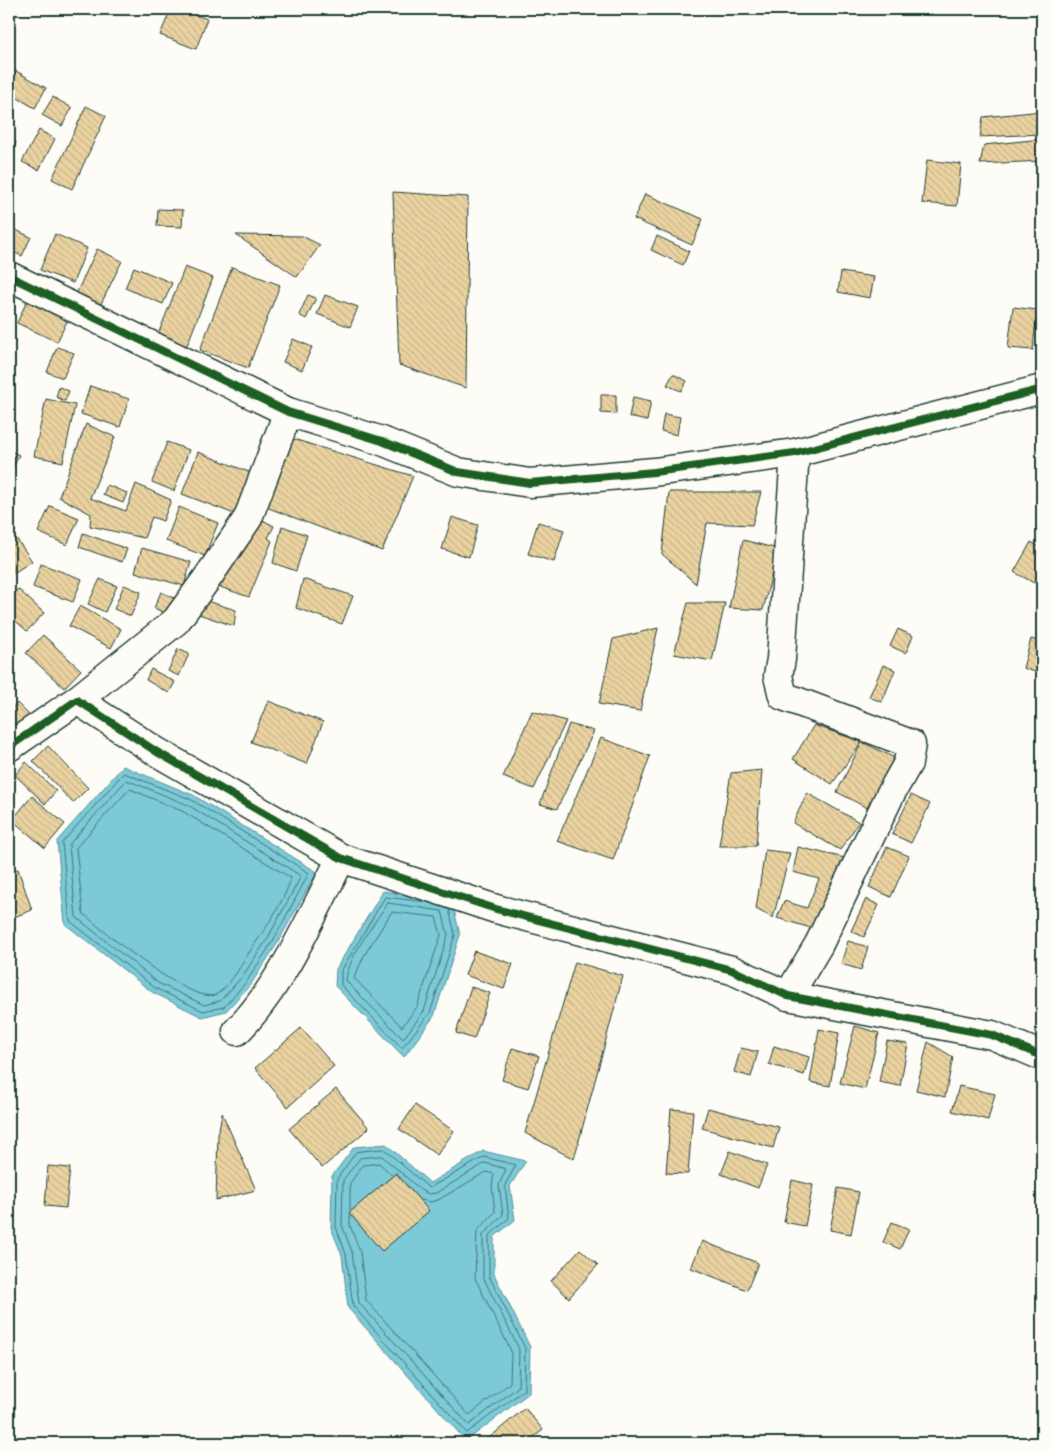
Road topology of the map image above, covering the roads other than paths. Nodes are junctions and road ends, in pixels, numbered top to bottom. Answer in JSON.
{"nodes":[{"id":1,"x":9,"y":276,"type":"edge"},
{"id":2,"x":1042,"y":389,"type":"edge"},
{"id":3,"x":288,"y":412,"type":"junction"},
{"id":4,"x":795,"y":453,"type":"junction"},
{"id":5,"x":77,"y":700,"type":"junction"},
{"id":6,"x":9,"y":747,"type":"edge"},
{"id":7,"x":341,"y":858,"type":"junction"},
{"id":8,"x":788,"y":996,"type":"junction"},
{"id":9,"x":236,"y":1031,"type":"dead end"},
{"id":10,"x":1042,"y":1056,"type":"edge"}],
"edges":[{"from":1,"to":3,"type":"street"},
{"from":2,"to":4,"type":"street"},
{"from":3,"to":4,"type":"street"},
{"from":3,"to":5,"type":"street"},
{"from":4,"to":8,"type":"street"},
{"from":5,"to":6,"type":"street"},
{"from":5,"to":7,"type":"street"},
{"from":7,"to":8,"type":"street"},
{"from":7,"to":9,"type":"street"},
{"from":8,"to":10,"type":"street"}]}
